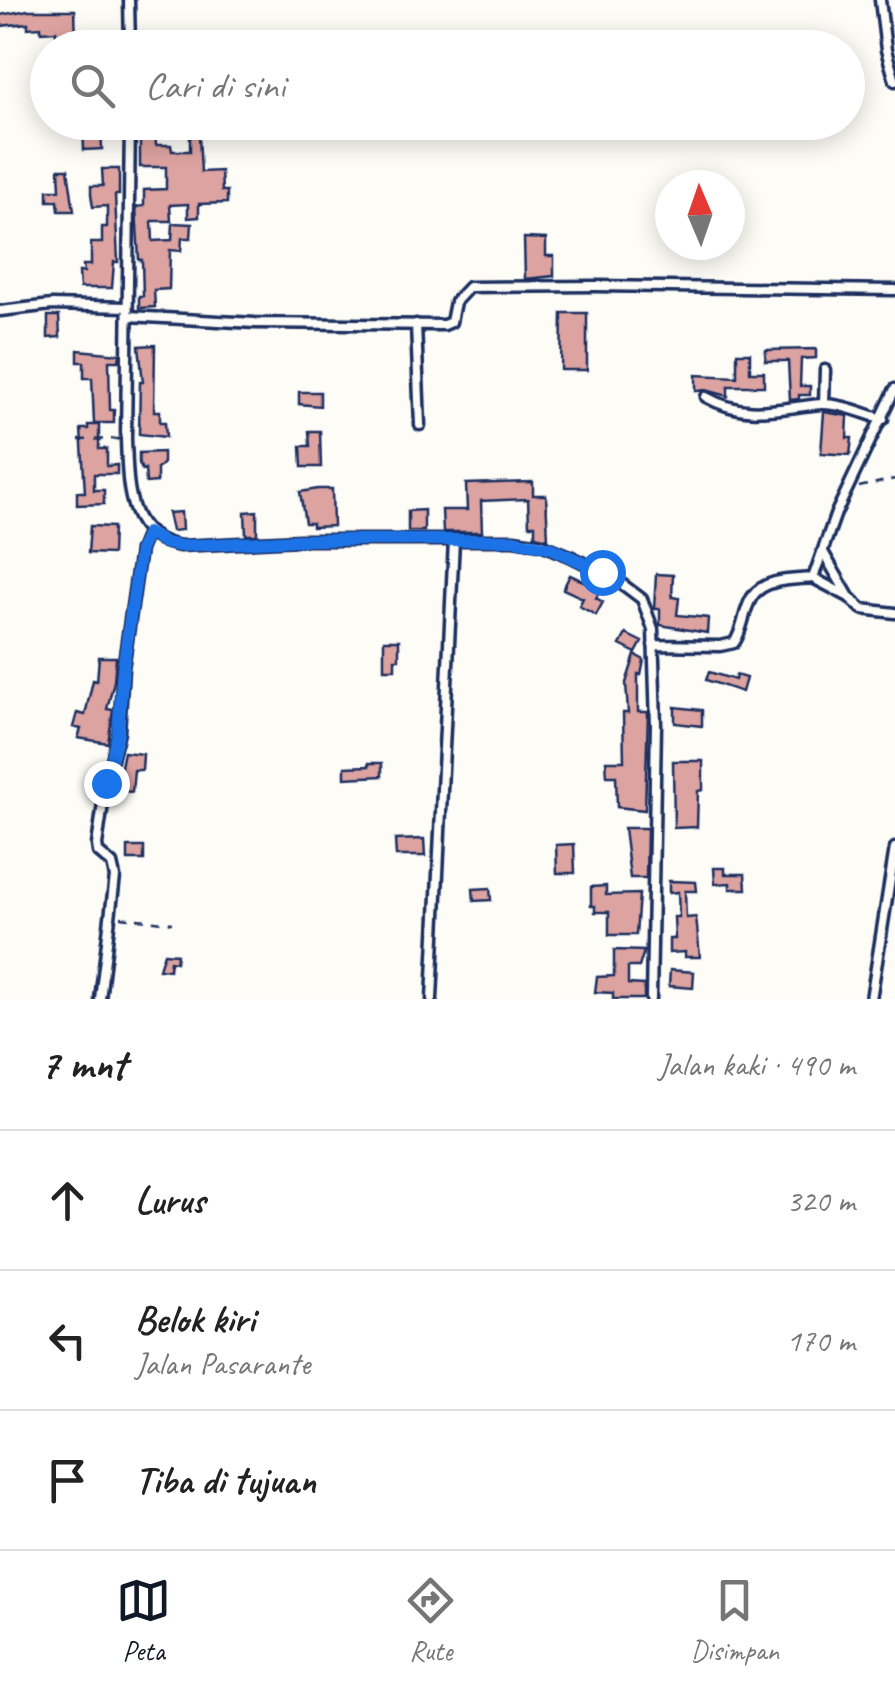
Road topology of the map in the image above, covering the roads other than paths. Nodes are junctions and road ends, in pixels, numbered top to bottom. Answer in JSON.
{"nodes":[{"id":1,"x":129,"y":0,"type":"edge"},
{"id":2,"x":880,"y":0,"type":"edge"},
{"id":3,"x":130,"y":30,"type":"edge"},
{"id":4,"x":895,"y":81,"type":"edge"},
{"id":5,"x":130,"y":140,"type":"edge"},
{"id":6,"x":895,"y":290,"type":"edge"},
{"id":7,"x":0,"y":311,"type":"edge"},
{"id":8,"x":128,"y":311,"type":"junction"},
{"id":9,"x":416,"y":324,"type":"junction"},
{"id":10,"x":826,"y":370,"type":"dead end"},
{"id":11,"x":895,"y":389,"type":"edge"},
{"id":12,"x":706,"y":397,"type":"dead end"},
{"id":13,"x":824,"y":404,"type":"junction"},
{"id":14,"x":883,"y":419,"type":"junction"},
{"id":15,"x":420,"y":426,"type":"dead end"},
{"id":16,"x":147,"y":533,"type":"junction"},
{"id":17,"x":454,"y":540,"type":"junction"},
{"id":18,"x":822,"y":552,"type":"junction"},
{"id":19,"x":813,"y":578,"type":"junction"},
{"id":20,"x":848,"y":597,"type":"junction"},
{"id":21,"x":895,"y":613,"type":"edge"},
{"id":22,"x":653,"y":645,"type":"junction"},
{"id":23,"x":895,"y":848,"type":"edge"},
{"id":24,"x":100,"y":999,"type":"edge"},
{"id":25,"x":432,"y":999,"type":"edge"},
{"id":26,"x":651,"y":999,"type":"edge"},
{"id":27,"x":871,"y":999,"type":"edge"}],
"edges":[{"from":1,"to":3,"type":"street"},
{"from":2,"to":4,"type":"street"},
{"from":5,"to":8,"type":"street"},
{"from":6,"to":9,"type":"street"},
{"from":7,"to":8,"type":"street"},
{"from":8,"to":9,"type":"street"},
{"from":8,"to":16,"type":"street"},
{"from":9,"to":15,"type":"street"},
{"from":10,"to":13,"type":"street"},
{"from":11,"to":14,"type":"street"},
{"from":12,"to":13,"type":"street"},
{"from":13,"to":14,"type":"street"},
{"from":14,"to":18,"type":"street"},
{"from":16,"to":17,"type":"street"},
{"from":16,"to":24,"type":"street"},
{"from":17,"to":22,"type":"street"},
{"from":17,"to":25,"type":"street"},
{"from":18,"to":19,"type":"street"},
{"from":18,"to":20,"type":"street"},
{"from":19,"to":20,"type":"street"},
{"from":19,"to":22,"type":"street"},
{"from":20,"to":21,"type":"street"},
{"from":22,"to":26,"type":"street"},
{"from":23,"to":27,"type":"street"}]}
